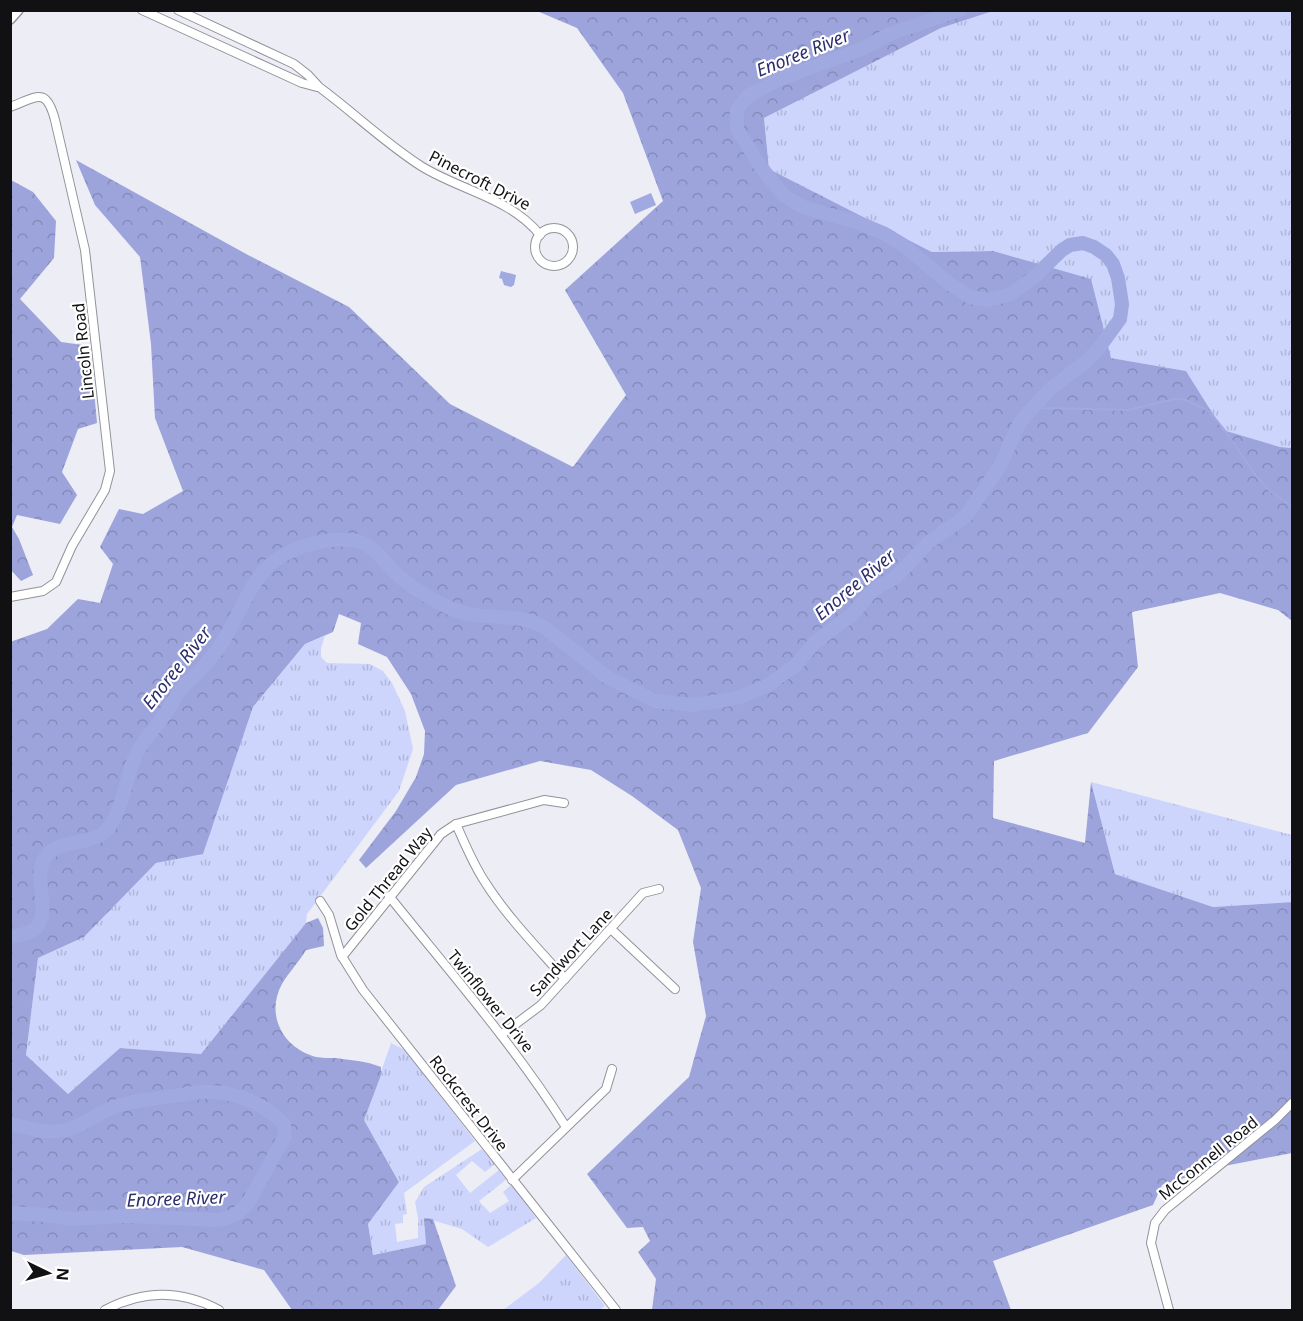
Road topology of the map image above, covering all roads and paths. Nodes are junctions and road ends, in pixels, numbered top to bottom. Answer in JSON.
{"nodes":[{"id":1,"x":18,"y":10,"type":"edge"},
{"id":2,"x":142,"y":10,"type":"edge"},
{"id":3,"x":178,"y":10,"type":"edge"},
{"id":4,"x":10,"y":19,"type":"edge"},
{"id":5,"x":319,"y":87,"type":"junction"},
{"id":6,"x":10,"y":106,"type":"edge"},
{"id":7,"x":540,"y":235,"type":"junction"},
{"id":8,"x":10,"y":597,"type":"edge"},
{"id":9,"x":564,"y":803,"type":"dead end"},
{"id":10,"x":456,"y":824,"type":"junction"},
{"id":11,"x":659,"y":888,"type":"dead end"},
{"id":12,"x":389,"y":896,"type":"junction"},
{"id":13,"x":320,"y":901,"type":"dead end"},
{"id":14,"x":611,"y":929,"type":"junction"},
{"id":15,"x":342,"y":957,"type":"junction"},
{"id":16,"x":565,"y":979,"type":"junction"},
{"id":17,"x":675,"y":989,"type":"dead end"},
{"id":18,"x":501,"y":1035,"type":"junction"},
{"id":19,"x":612,"y":1069,"type":"dead end"},
{"id":20,"x":1293,"y":1103,"type":"edge"},
{"id":21,"x":566,"y":1127,"type":"junction"},
{"id":22,"x":513,"y":1180,"type":"junction"},
{"id":23,"x":105,"y":1311,"type":"edge"},
{"id":24,"x":219,"y":1311,"type":"edge"},
{"id":25,"x":616,"y":1311,"type":"edge"},
{"id":26,"x":1169,"y":1311,"type":"edge"}],
"edges":[{"from":1,"to":4,"type":"street"},
{"from":2,"to":5,"type":"street","name":"Pinecroft Drive"},
{"from":3,"to":5,"type":"street","name":"Pinecroft Drive"},
{"from":5,"to":7,"type":"street","name":"Pinecroft Drive"},
{"from":6,"to":8,"type":"street","name":"Lincoln Road"},
{"from":7,"to":7,"type":"street"},
{"from":9,"to":10,"type":"street","name":"Gold Thread Way"},
{"from":10,"to":12,"type":"street","name":"Gold Thread Way"},
{"from":10,"to":16,"type":"street"},
{"from":11,"to":14,"type":"street","name":"Sandwort Lane"},
{"from":12,"to":15,"type":"street","name":"Gold Thread Way"},
{"from":12,"to":18,"type":"street","name":"Twinflower Drive"},
{"from":13,"to":15,"type":"street","name":"Rockcrest Drive"},
{"from":14,"to":16,"type":"street","name":"Sandwort Lane"},
{"from":14,"to":17,"type":"street"},
{"from":15,"to":22,"type":"street","name":"Rockcrest Drive"},
{"from":16,"to":18,"type":"street","name":"Sandwort Lane"},
{"from":18,"to":21,"type":"street","name":"Twinflower Drive"},
{"from":19,"to":21,"type":"street"},
{"from":20,"to":26,"type":"street","name":"McConnell Road"},
{"from":21,"to":22,"type":"street"},
{"from":22,"to":25,"type":"street","name":"Rockcrest Drive"},
{"from":23,"to":24,"type":"street"}]}
